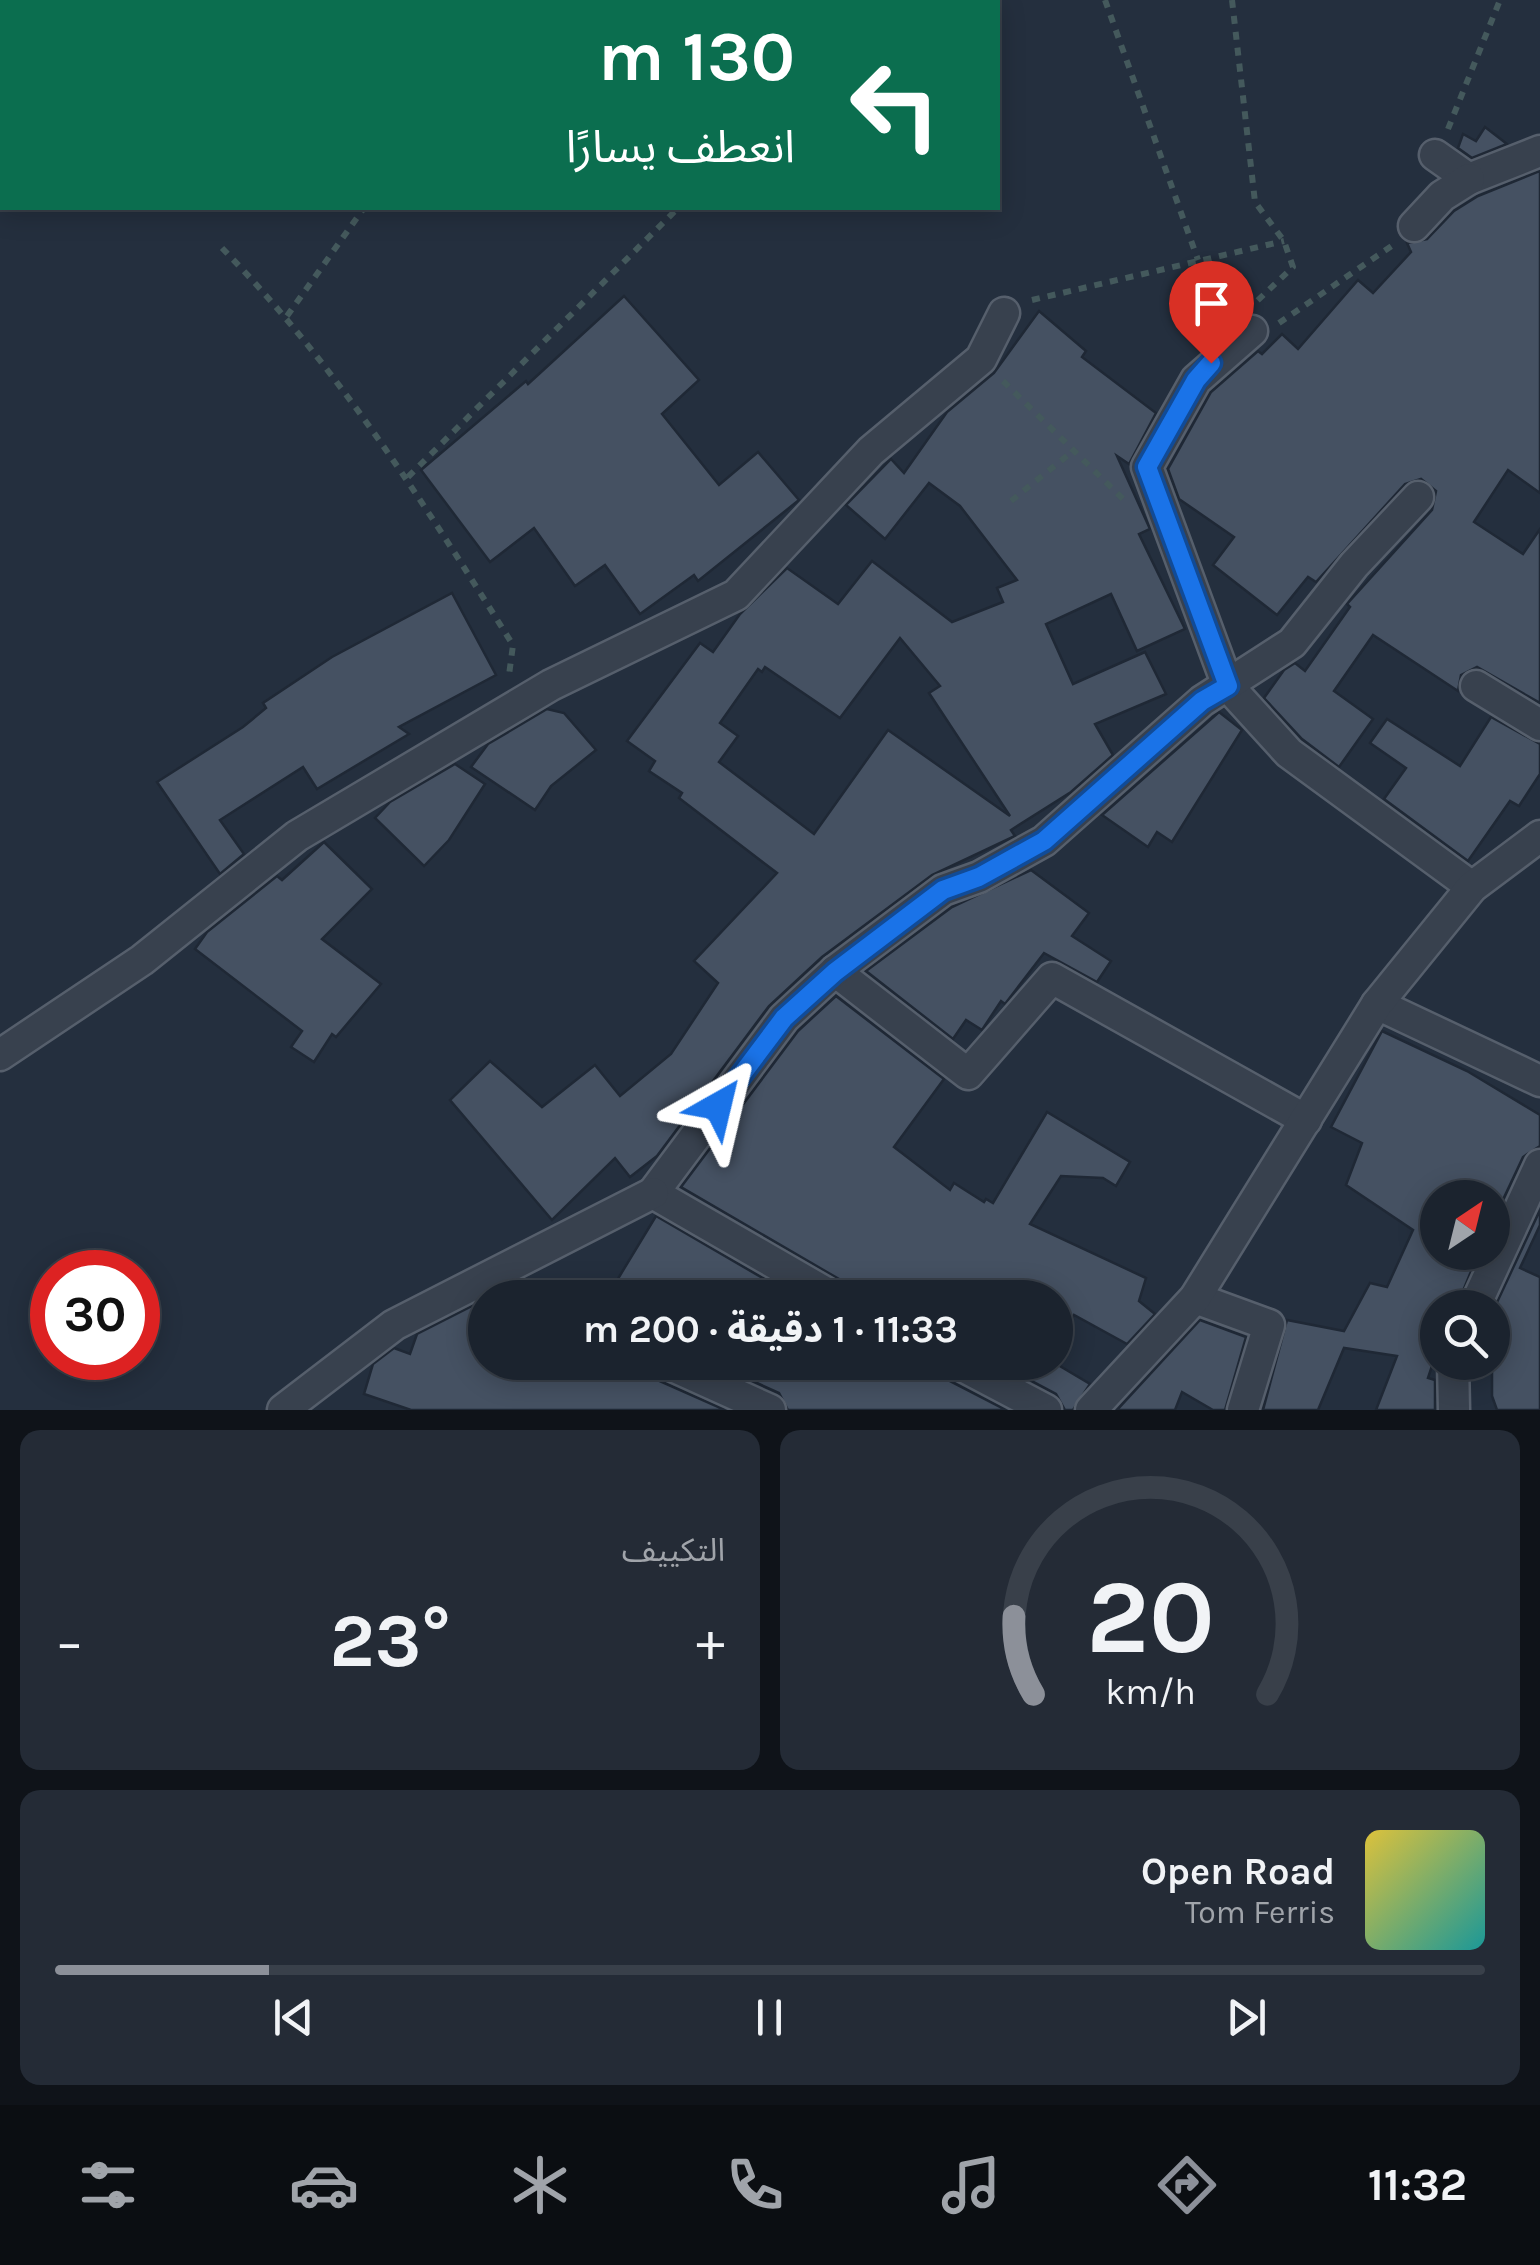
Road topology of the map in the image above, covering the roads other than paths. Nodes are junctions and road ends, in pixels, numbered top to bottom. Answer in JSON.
{"nodes":[{"id":1,"x":1540,"y":151,"type":"edge"},
{"id":2,"x":1435,"y":155,"type":"dead end"},
{"id":3,"x":1468,"y":179,"type":"junction"},
{"id":4,"x":1414,"y":226,"type":"dead end"},
{"id":5,"x":1004,"y":313,"type":"road end"},
{"id":6,"x":1252,"y":331,"type":"road end"},
{"id":7,"x":1418,"y":497,"type":"dead end"},
{"id":8,"x":1228,"y":686,"type":"junction"},
{"id":9,"x":1476,"y":686,"type":"dead end"},
{"id":10,"x":1540,"y":725,"type":"edge"},
{"id":11,"x":1540,"y":836,"type":"edge"},
{"id":12,"x":1472,"y":886,"type":"junction"},
{"id":13,"x":835,"y":972,"type":"junction"},
{"id":14,"x":1377,"y":1004,"type":"junction"},
{"id":15,"x":0,"y":1055,"type":"edge"},
{"id":16,"x":1540,"y":1081,"type":"edge"},
{"id":17,"x":1306,"y":1120,"type":"junction"},
{"id":18,"x":1540,"y":1165,"type":"edge"},
{"id":19,"x":653,"y":1193,"type":"junction"},
{"id":20,"x":490,"y":1280,"type":"edge"},
{"id":21,"x":804,"y":1280,"type":"edge"},
{"id":22,"x":468,"y":1290,"type":"edge"},
{"id":23,"x":1482,"y":1290,"type":"edge"},
{"id":24,"x":1195,"y":1298,"type":"junction"},
{"id":25,"x":704,"y":1380,"type":"edge"},
{"id":26,"x":989,"y":1380,"type":"edge"},
{"id":27,"x":1453,"y":1380,"type":"edge"},
{"id":28,"x":283,"y":1410,"type":"edge"},
{"id":29,"x":770,"y":1410,"type":"edge"},
{"id":30,"x":1046,"y":1410,"type":"edge"},
{"id":31,"x":1092,"y":1410,"type":"edge"},
{"id":32,"x":1243,"y":1410,"type":"edge"},
{"id":33,"x":1454,"y":1410,"type":"edge"}],
"edges":[{"from":1,"to":3,"type":"street"},
{"from":2,"to":3,"type":"street"},
{"from":3,"to":4,"type":"street"},
{"from":5,"to":15,"type":"street"},
{"from":6,"to":8,"type":"street"},
{"from":7,"to":8,"type":"street"},
{"from":8,"to":12,"type":"street"},
{"from":8,"to":13,"type":"street"},
{"from":9,"to":10,"type":"street"},
{"from":11,"to":12,"type":"street"},
{"from":12,"to":14,"type":"street"},
{"from":13,"to":17,"type":"street"},
{"from":13,"to":19,"type":"street"},
{"from":14,"to":16,"type":"street"},
{"from":14,"to":17,"type":"street"},
{"from":17,"to":24,"type":"street"},
{"from":18,"to":23,"type":"street"},
{"from":19,"to":20,"type":"street"},
{"from":19,"to":21,"type":"street"},
{"from":22,"to":28,"type":"street"},
{"from":24,"to":31,"type":"street"},
{"from":24,"to":32,"type":"street"},
{"from":25,"to":29,"type":"street"},
{"from":26,"to":30,"type":"street"},
{"from":27,"to":33,"type":"street"}]}
